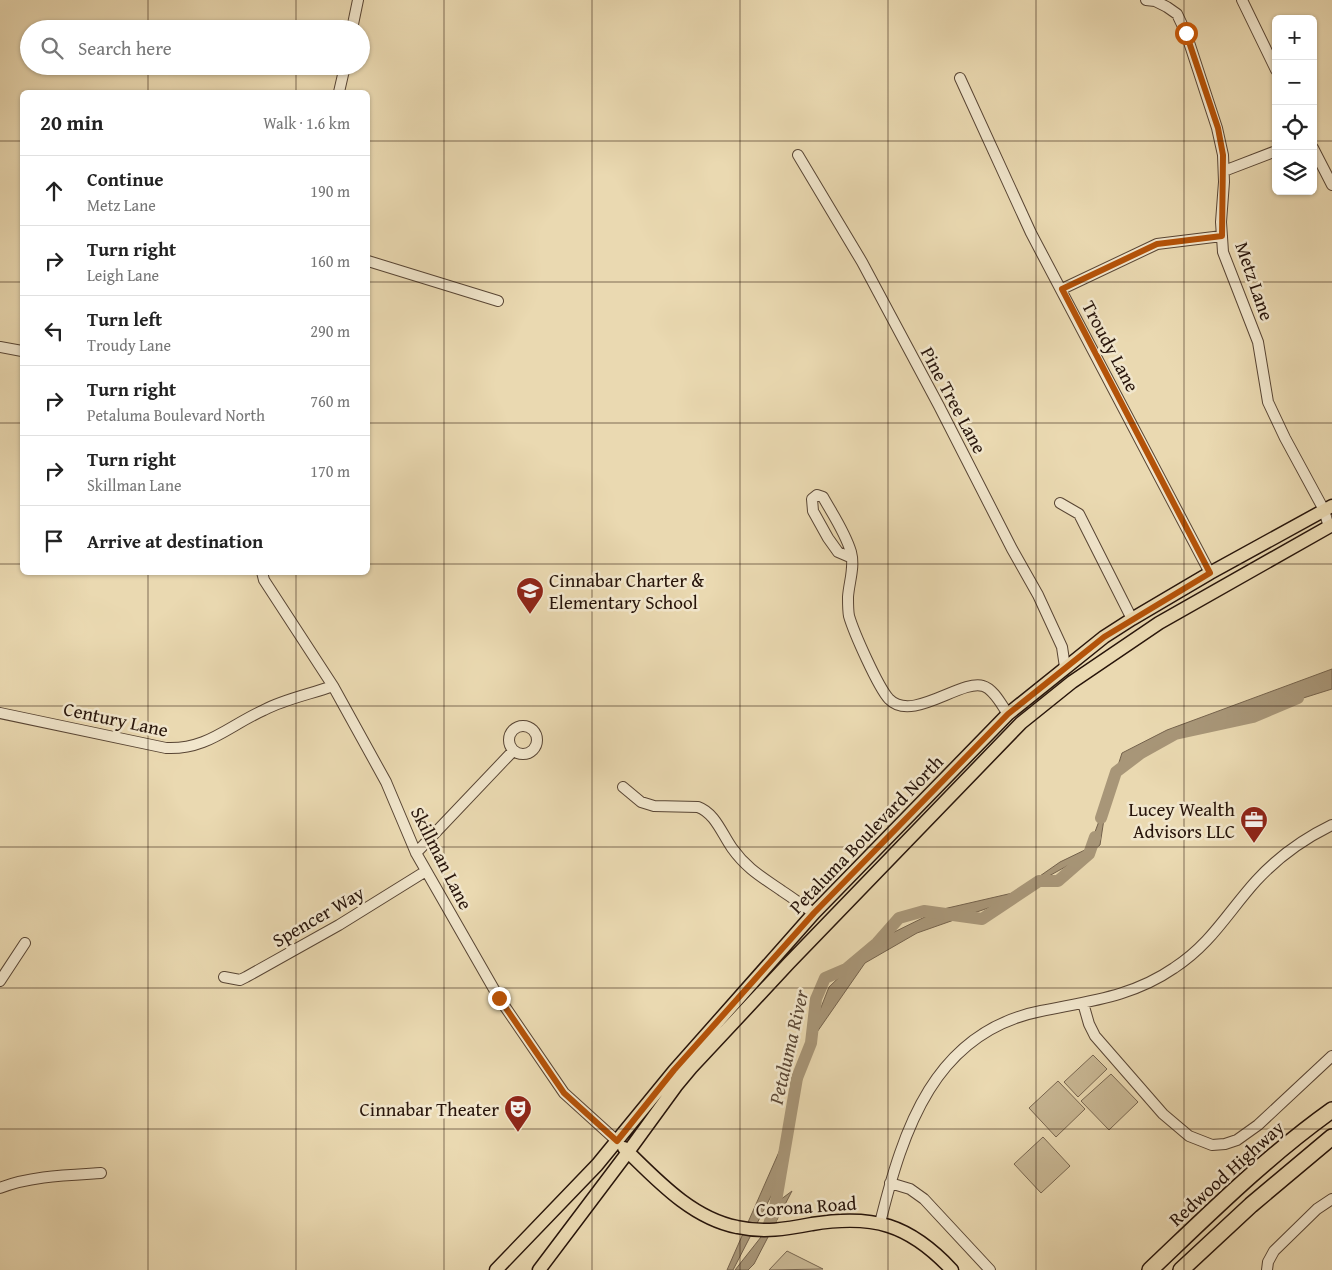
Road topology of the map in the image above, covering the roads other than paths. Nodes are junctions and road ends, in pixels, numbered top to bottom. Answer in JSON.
{"nodes":[{"id":1,"x":358,"y":0,"type":"edge"},
{"id":2,"x":1146,"y":0,"type":"edge"},
{"id":3,"x":1242,"y":0,"type":"edge"},
{"id":4,"x":354,"y":20,"type":"edge"},
{"id":5,"x":1272,"y":62,"type":"edge"},
{"id":6,"x":343,"y":75,"type":"edge"},
{"id":7,"x":960,"y":78,"type":"dead end"},
{"id":8,"x":339,"y":90,"type":"edge"},
{"id":9,"x":1314,"y":150,"type":"edge"},
{"id":10,"x":1272,"y":152,"type":"edge"},
{"id":11,"x":798,"y":155,"type":"dead end"},
{"id":12,"x":1224,"y":171,"type":"junction"},
{"id":13,"x":1332,"y":185,"type":"edge"},
{"id":14,"x":1222,"y":236,"type":"junction"},
{"id":15,"x":370,"y":262,"type":"edge"},
{"id":16,"x":1062,"y":289,"type":"junction"},
{"id":17,"x":498,"y":301,"type":"dead end"},
{"id":18,"x":0,"y":347,"type":"edge"},
{"id":19,"x":20,"y":351,"type":"edge"},
{"id":20,"x":1060,"y":503,"type":"dead end"},
{"id":21,"x":1328,"y":508,"type":"edge"},
{"id":22,"x":1330,"y":526,"type":"edge"},
{"id":23,"x":852,"y":558,"type":"junction"},
{"id":24,"x":1210,"y":573,"type":"junction"},
{"id":25,"x":263,"y":575,"type":"edge"},
{"id":26,"x":1132,"y":619,"type":"junction"},
{"id":27,"x":1065,"y":667,"type":"junction"},
{"id":28,"x":333,"y":686,"type":"junction"},
{"id":29,"x":0,"y":713,"type":"edge"},
{"id":30,"x":1008,"y":714,"type":"junction"},
{"id":31,"x":513,"y":751,"type":"dead end"},
{"id":32,"x":623,"y":787,"type":"dead end"},
{"id":33,"x":1332,"y":825,"type":"edge"},
{"id":34,"x":416,"y":853,"type":"junction"},
{"id":35,"x":426,"y":871,"type":"junction"},
{"id":36,"x":814,"y":913,"type":"junction"},
{"id":37,"x":25,"y":943,"type":"dead end"},
{"id":38,"x":224,"y":977,"type":"dead end"},
{"id":39,"x":0,"y":981,"type":"edge"},
{"id":40,"x":1083,"y":1003,"type":"junction"},
{"id":41,"x":1332,"y":1056,"type":"edge"},
{"id":42,"x":1332,"y":1110,"type":"edge"},
{"id":43,"x":1332,"y":1136,"type":"edge"},
{"id":44,"x":617,"y":1141,"type":"junction"},
{"id":45,"x":628,"y":1152,"type":"junction"},
{"id":46,"x":101,"y":1173,"type":"dead end"},
{"id":47,"x":890,"y":1183,"type":"junction"},
{"id":48,"x":0,"y":1188,"type":"edge"},
{"id":49,"x":1332,"y":1200,"type":"edge"},
{"id":50,"x":880,"y":1224,"type":"junction"},
{"id":51,"x":496,"y":1270,"type":"edge"},
{"id":52,"x":539,"y":1270,"type":"edge"},
{"id":53,"x":952,"y":1270,"type":"edge"},
{"id":54,"x":990,"y":1270,"type":"edge"},
{"id":55,"x":1150,"y":1270,"type":"edge"},
{"id":56,"x":1182,"y":1270,"type":"edge"},
{"id":57,"x":1268,"y":1270,"type":"edge"}],
"edges":[{"from":1,"to":4,"type":"street"},
{"from":2,"to":12,"type":"street","name":"Metz Lane"},
{"from":3,"to":5,"type":"street"},
{"from":6,"to":8,"type":"street"},
{"from":7,"to":16,"type":"street","name":"Troudy Lane"},
{"from":9,"to":13,"type":"street"},
{"from":10,"to":12,"type":"street"},
{"from":11,"to":27,"type":"street","name":"Pine Tree Lane"},
{"from":12,"to":14,"type":"street","name":"Metz Lane"},
{"from":14,"to":16,"type":"street"},
{"from":14,"to":21,"type":"street","name":"Metz Lane"},
{"from":15,"to":17,"type":"street"},
{"from":16,"to":24,"type":"street","name":"Troudy Lane"},
{"from":18,"to":19,"type":"street"},
{"from":20,"to":26,"type":"street"},
{"from":21,"to":22,"type":"street","name":"Metz Lane"},
{"from":21,"to":24,"type":"main road","name":"Petaluma Boulevard North"},
{"from":22,"to":45,"type":"main road","name":"Petaluma Boulevard North"},
{"from":23,"to":23,"type":"street"},
{"from":23,"to":30,"type":"street"},
{"from":24,"to":26,"type":"main road","name":"Petaluma Boulevard North"},
{"from":25,"to":28,"type":"street","name":"Skillman Lane"},
{"from":26,"to":27,"type":"main road","name":"Petaluma Boulevard North"},
{"from":27,"to":30,"type":"main road","name":"Petaluma Boulevard North"},
{"from":28,"to":29,"type":"street","name":"Century Lane"},
{"from":28,"to":34,"type":"street","name":"Skillman Lane"},
{"from":30,"to":36,"type":"main road","name":"Petaluma Boulevard North"},
{"from":31,"to":34,"type":"street"},
{"from":32,"to":36,"type":"street"},
{"from":33,"to":40,"type":"street"},
{"from":34,"to":35,"type":"street","name":"Skillman Lane"},
{"from":35,"to":38,"type":"street","name":"Spencer Way"},
{"from":35,"to":44,"type":"street","name":"Skillman Lane"},
{"from":36,"to":44,"type":"main road","name":"Petaluma Boulevard North"},
{"from":37,"to":39,"type":"street"},
{"from":40,"to":41,"type":"street"},
{"from":40,"to":47,"type":"street"},
{"from":42,"to":55,"type":"highway","name":"Redwood Highway"},
{"from":43,"to":56,"type":"highway"},
{"from":44,"to":45,"type":"main road","name":"Corona Road"},
{"from":44,"to":51,"type":"main road","name":"Petaluma Boulevard North"},
{"from":45,"to":50,"type":"main road","name":"Corona Road"},
{"from":45,"to":52,"type":"main road","name":"Petaluma Boulevard North"},
{"from":46,"to":48,"type":"street"},
{"from":47,"to":50,"type":"street"},
{"from":47,"to":54,"type":"street"},
{"from":49,"to":57,"type":"street"},
{"from":50,"to":53,"type":"main road","name":"Corona Road"}]}
